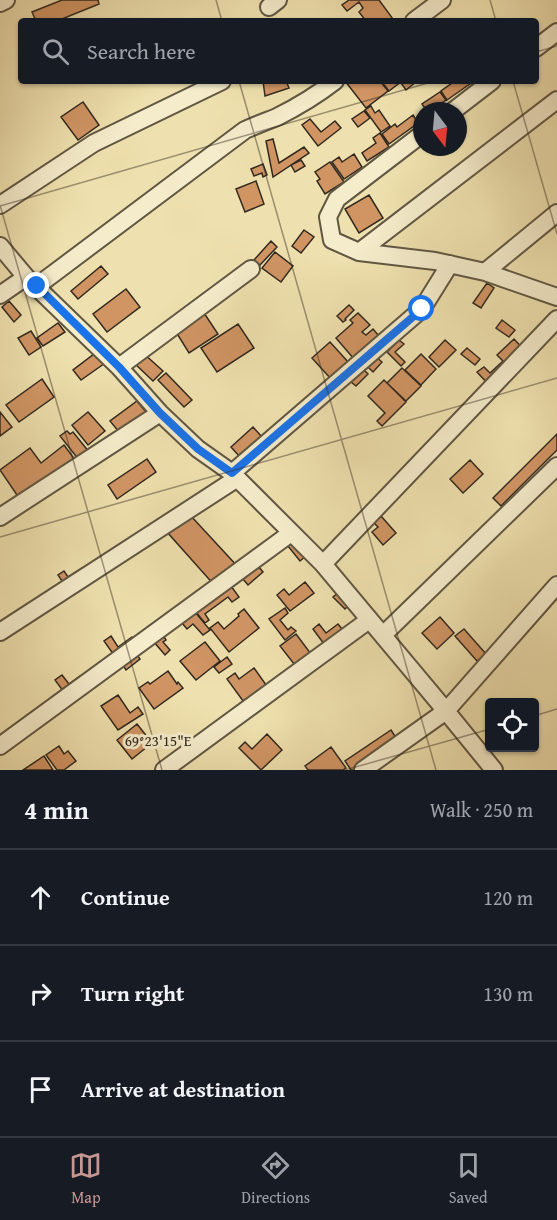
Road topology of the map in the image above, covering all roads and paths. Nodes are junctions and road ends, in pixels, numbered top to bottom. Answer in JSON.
{"nodes":[{"id":1,"x":6,"y":0,"type":"edge"},
{"id":2,"x":442,"y":0,"type":"edge"},
{"id":3,"x":0,"y":3,"type":"edge"},
{"id":4,"x":418,"y":18,"type":"edge"},
{"id":5,"x":557,"y":32,"type":"edge"},
{"id":6,"x":539,"y":46,"type":"edge"},
{"id":7,"x":216,"y":84,"type":"edge"},
{"id":8,"x":331,"y":84,"type":"edge"},
{"id":9,"x":488,"y":84,"type":"edge"},
{"id":10,"x":557,"y":100,"type":"edge"},
{"id":11,"x":465,"y":102,"type":"edge"},
{"id":12,"x":413,"y":142,"type":"edge"},
{"id":13,"x":0,"y":205,"type":"edge"},
{"id":14,"x":557,"y":213,"type":"edge"},
{"id":15,"x":0,"y":246,"type":"edge"},
{"id":16,"x":359,"y":252,"type":"junction"},
{"id":17,"x":450,"y":264,"type":"junction"},
{"id":18,"x":251,"y":269,"type":"dead end"},
{"id":19,"x":485,"y":272,"type":"junction"},
{"id":20,"x":32,"y":281,"type":"junction"},
{"id":21,"x":0,"y":295,"type":"edge"},
{"id":22,"x":557,"y":297,"type":"edge"},
{"id":23,"x":557,"y":319,"type":"edge"},
{"id":24,"x":119,"y":367,"type":"junction"},
{"id":25,"x":160,"y":413,"type":"junction"},
{"id":26,"x":557,"y":466,"type":"edge"},
{"id":27,"x":234,"y":476,"type":"junction"},
{"id":28,"x":0,"y":517,"type":"edge"},
{"id":29,"x":291,"y":533,"type":"junction"},
{"id":30,"x":323,"y":564,"type":"junction"},
{"id":31,"x":557,"y":585,"type":"edge"},
{"id":32,"x":369,"y":620,"type":"junction"},
{"id":33,"x":0,"y":632,"type":"edge"},
{"id":34,"x":383,"y":635,"type":"junction"},
{"id":35,"x":447,"y":711,"type":"junction"},
{"id":36,"x":0,"y":746,"type":"edge"},
{"id":37,"x":164,"y":770,"type":"edge"},
{"id":38,"x":363,"y":770,"type":"edge"},
{"id":39,"x":494,"y":770,"type":"edge"}],
"edges":[{"from":1,"to":3,"type":"street"},
{"from":2,"to":4,"type":"street"},
{"from":5,"to":6,"type":"street"},
{"from":7,"to":13,"type":"street"},
{"from":8,"to":20,"type":"street"},
{"from":9,"to":11,"type":"street"},
{"from":10,"to":16,"type":"street"},
{"from":12,"to":16,"type":"street"},
{"from":14,"to":19,"type":"street"},
{"from":15,"to":20,"type":"street"},
{"from":16,"to":17,"type":"street"},
{"from":17,"to":19,"type":"street"},
{"from":17,"to":27,"type":"street"},
{"from":18,"to":24,"type":"street"},
{"from":19,"to":22,"type":"street"},
{"from":20,"to":21,"type":"street"},
{"from":20,"to":24,"type":"street"},
{"from":23,"to":30,"type":"street"},
{"from":24,"to":25,"type":"street"},
{"from":25,"to":27,"type":"street"},
{"from":25,"to":28,"type":"street"},
{"from":26,"to":34,"type":"street"},
{"from":27,"to":29,"type":"street"},
{"from":27,"to":33,"type":"street"},
{"from":29,"to":30,"type":"street"},
{"from":29,"to":36,"type":"street"},
{"from":30,"to":32,"type":"street"},
{"from":31,"to":35,"type":"street"},
{"from":32,"to":34,"type":"street"},
{"from":32,"to":37,"type":"street"},
{"from":34,"to":35,"type":"street"},
{"from":35,"to":38,"type":"street"},
{"from":35,"to":39,"type":"street"}]}
